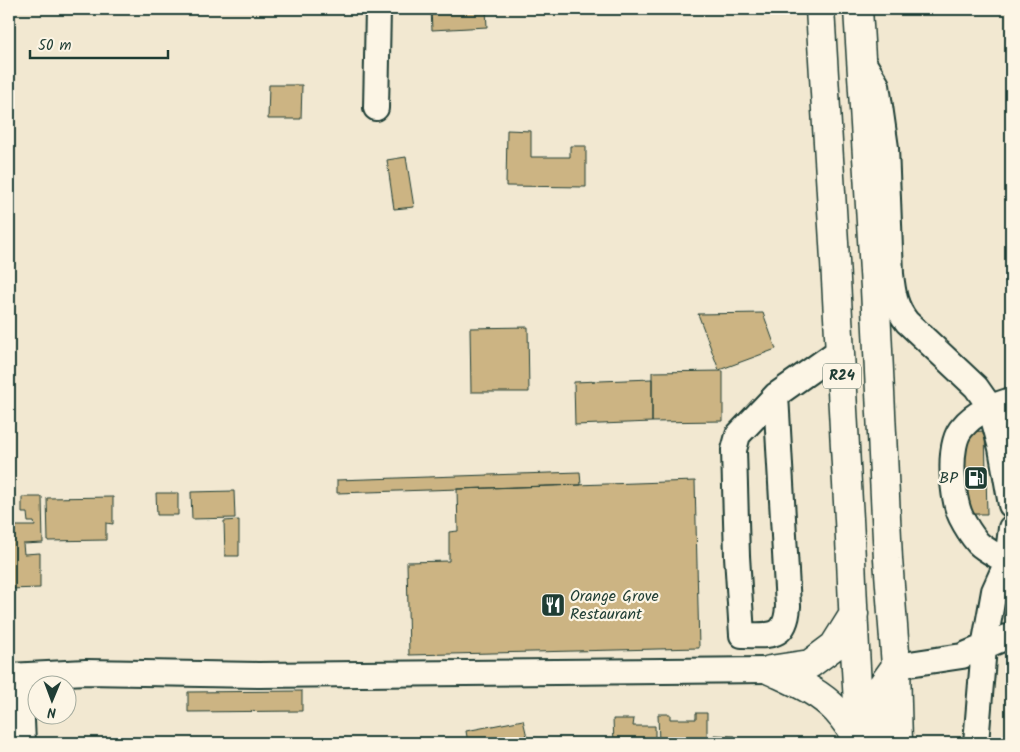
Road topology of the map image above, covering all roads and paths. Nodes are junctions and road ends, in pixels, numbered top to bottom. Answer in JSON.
{"nodes":[{"id":1,"x":378,"y":9,"type":"edge"},
{"id":2,"x":820,"y":9,"type":"edge"},
{"id":3,"x":858,"y":9,"type":"edge"},
{"id":4,"x":862,"y":60,"type":"junction"},
{"id":5,"x":376,"y":108,"type":"dead end"},
{"id":6,"x":840,"y":350,"type":"junction"},
{"id":7,"x":776,"y":396,"type":"junction"},
{"id":8,"x":1000,"y":403,"type":"edge"},
{"id":9,"x":1011,"y":505,"type":"edge"},
{"id":10,"x":1011,"y":528,"type":"edge"},
{"id":11,"x":1009,"y":562,"type":"edge"},
{"id":12,"x":854,"y":614,"type":"junction"},
{"id":13,"x":742,"y":635,"type":"junction"},
{"id":14,"x":1011,"y":637,"type":"edge"},
{"id":15,"x":984,"y":648,"type":"junction"},
{"id":16,"x":896,"y":666,"type":"junction"},
{"id":17,"x":741,"y":670,"type":"junction"},
{"id":18,"x":770,"y":670,"type":"junction"},
{"id":19,"x":15,"y":676,"type":"edge"},
{"id":20,"x":979,"y":742,"type":"edge"},
{"id":21,"x":23,"y":743,"type":"edge"},
{"id":22,"x":861,"y":743,"type":"edge"},
{"id":23,"x":878,"y":743,"type":"edge"},
{"id":24,"x":898,"y":743,"type":"edge"}],
"edges":[{"from":1,"to":5,"type":"street"},
{"from":2,"to":6,"type":"main road","number":"R24"},
{"from":3,"to":4,"type":"main road","number":"R24"},
{"from":4,"to":8,"type":"street"},
{"from":4,"to":16,"type":"main road","number":"R24"},
{"from":6,"to":7,"type":"street"},
{"from":6,"to":12,"type":"main road","number":"R24"},
{"from":7,"to":13,"type":"street"},
{"from":7,"to":13,"type":"street"},
{"from":8,"to":9,"type":"street"},
{"from":8,"to":11,"type":"street"},
{"from":10,"to":11,"type":"street"},
{"from":11,"to":15,"type":"street"},
{"from":12,"to":18,"type":"main road"},
{"from":12,"to":22,"type":"main road","number":"R24"},
{"from":13,"to":17,"type":"street"},
{"from":14,"to":15,"type":"street"},
{"from":15,"to":16,"type":"street"},
{"from":15,"to":20,"type":"street"},
{"from":16,"to":23,"type":"main road"},
{"from":16,"to":24,"type":"main road","number":"R24"},
{"from":17,"to":18,"type":"street"},
{"from":17,"to":19,"type":"street"},
{"from":18,"to":22,"type":"main road"},
{"from":19,"to":21,"type":"street"}]}
